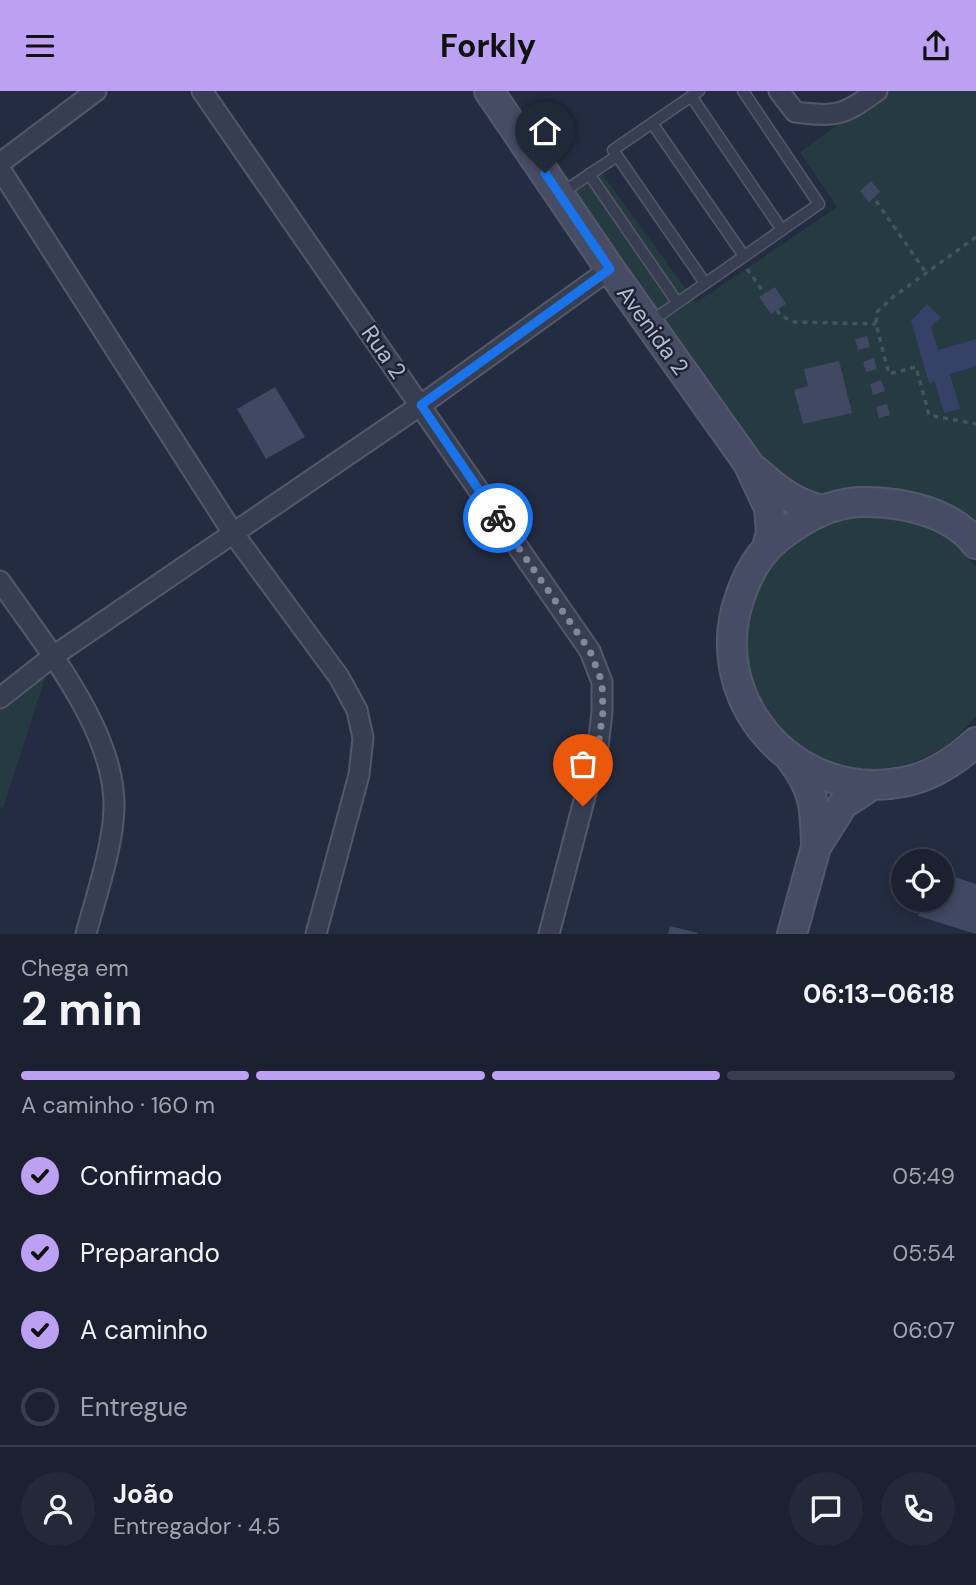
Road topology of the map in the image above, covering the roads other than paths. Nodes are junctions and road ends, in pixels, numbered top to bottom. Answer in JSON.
{"nodes":[{"id":1,"x":96,"y":91,"type":"edge"},
{"id":2,"x":202,"y":91,"type":"edge"},
{"id":3,"x":489,"y":91,"type":"edge"},
{"id":4,"x":743,"y":91,"type":"edge"},
{"id":5,"x":779,"y":91,"type":"edge"},
{"id":6,"x":877,"y":91,"type":"edge"},
{"id":7,"x":695,"y":94,"type":"edge"},
{"id":8,"x":652,"y":123,"type":"junction"},
{"id":9,"x":617,"y":156,"type":"junction"},
{"id":10,"x":0,"y":163,"type":"edge"},
{"id":11,"x":0,"y":169,"type":"edge"},
{"id":12,"x":589,"y":174,"type":"junction"},
{"id":13,"x":559,"y":194,"type":"junction"},
{"id":14,"x":782,"y":230,"type":"junction"},
{"id":15,"x":742,"y":258,"type":"junction"},
{"id":16,"x":610,"y":269,"type":"junction"},
{"id":17,"x":705,"y":283,"type":"junction"},
{"id":18,"x":677,"y":302,"type":"junction"},
{"id":19,"x":649,"y":323,"type":"junction"},
{"id":20,"x":421,"y":405,"type":"junction"},
{"id":21,"x":748,"y":463,"type":"junction"},
{"id":22,"x":822,"y":510,"type":"junction"},
{"id":23,"x":233,"y":533,"type":"junction"},
{"id":24,"x":974,"y":538,"type":"edge"},
{"id":25,"x":767,"y":547,"type":"junction"},
{"id":26,"x":0,"y":581,"type":"edge"},
{"id":27,"x":52,"y":657,"type":"junction"},
{"id":28,"x":0,"y":698,"type":"edge"},
{"id":29,"x":976,"y":742,"type":"edge"},
{"id":30,"x":789,"y":757,"type":"junction"},
{"id":31,"x":872,"y":785,"type":"junction"},
{"id":32,"x":816,"y":847,"type":"junction"},
{"id":33,"x":86,"y":934,"type":"edge"},
{"id":34,"x":316,"y":934,"type":"edge"},
{"id":35,"x":549,"y":934,"type":"edge"},
{"id":36,"x":792,"y":934,"type":"edge"}],
"edges":[{"from":1,"to":10,"type":"street"},
{"from":2,"to":20,"type":"street","name":"Rua 2"},
{"from":3,"to":13,"type":"street","name":"Avenida 2"},
{"from":4,"to":14,"type":"lane"},
{"from":5,"to":6,"type":"street"},
{"from":7,"to":8,"type":"lane"},
{"from":7,"to":14,"type":"lane"},
{"from":8,"to":9,"type":"lane"},
{"from":8,"to":15,"type":"lane"},
{"from":9,"to":12,"type":"lane"},
{"from":9,"to":17,"type":"lane"},
{"from":11,"to":23,"type":"street"},
{"from":12,"to":13,"type":"lane"},
{"from":12,"to":18,"type":"lane"},
{"from":13,"to":16,"type":"street","name":"Avenida 2"},
{"from":14,"to":15,"type":"lane"},
{"from":15,"to":17,"type":"lane"},
{"from":16,"to":19,"type":"street","name":"Avenida 2"},
{"from":16,"to":20,"type":"street"},
{"from":17,"to":18,"type":"lane"},
{"from":18,"to":19,"type":"lane"},
{"from":19,"to":21,"type":"street","name":"Avenida 2"},
{"from":20,"to":23,"type":"street"},
{"from":20,"to":35,"type":"street","name":"Rua 2"},
{"from":21,"to":22,"type":"street"},
{"from":21,"to":25,"type":"street"},
{"from":22,"to":24,"type":"street"},
{"from":22,"to":25,"type":"street"},
{"from":23,"to":27,"type":"street"},
{"from":23,"to":34,"type":"street"},
{"from":25,"to":30,"type":"street"},
{"from":26,"to":27,"type":"street"},
{"from":27,"to":28,"type":"street"},
{"from":27,"to":33,"type":"street"},
{"from":29,"to":31,"type":"street"},
{"from":30,"to":31,"type":"street"},
{"from":30,"to":32,"type":"street"},
{"from":31,"to":32,"type":"street"},
{"from":32,"to":36,"type":"street"}]}
